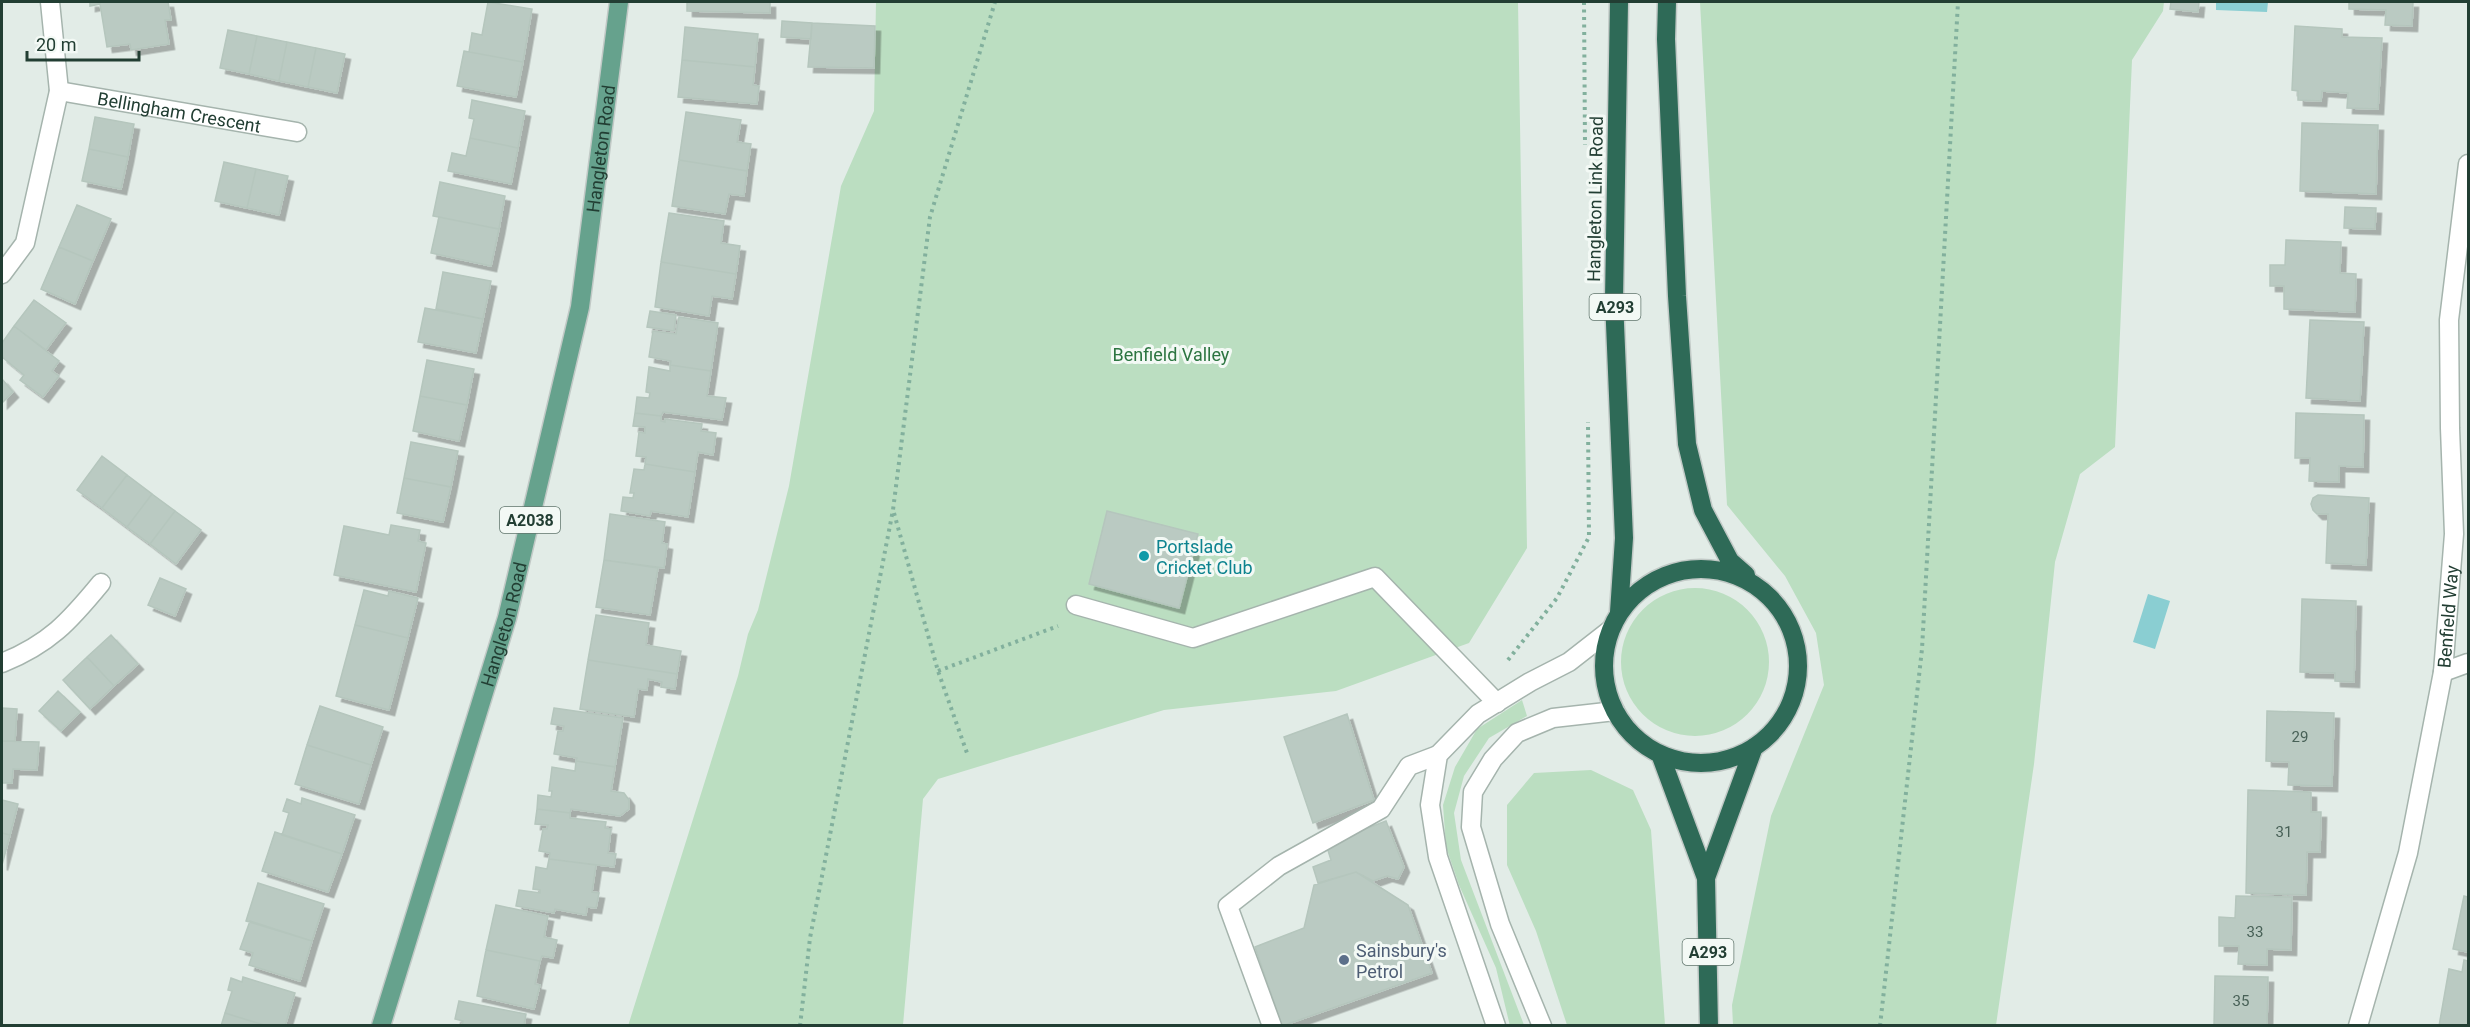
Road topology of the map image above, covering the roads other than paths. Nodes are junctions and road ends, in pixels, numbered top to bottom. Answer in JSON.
{"nodes":[{"id":1,"x":50,"y":2,"type":"edge"},
{"id":2,"x":619,"y":2,"type":"edge"},
{"id":3,"x":1619,"y":2,"type":"edge"},
{"id":4,"x":1667,"y":2,"type":"edge"},
{"id":5,"x":59,"y":91,"type":"junction"},
{"id":6,"x":297,"y":132,"type":"dead end"},
{"id":7,"x":2469,"y":164,"type":"edge"},
{"id":8,"x":2,"y":274,"type":"edge"},
{"id":9,"x":2454,"y":534,"type":"junction"},
{"id":10,"x":2469,"y":553,"type":"edge"},
{"id":11,"x":101,"y":583,"type":"dead end"},
{"id":12,"x":1758,"y":586,"type":"junction"},
{"id":13,"x":1076,"y":605,"type":"road end"},
{"id":14,"x":1619,"y":612,"type":"junction"},
{"id":15,"x":1610,"y":630,"type":"junction"},
{"id":16,"x":2,"y":663,"type":"edge"},
{"id":17,"x":2469,"y":663,"type":"edge"},
{"id":18,"x":2443,"y":672,"type":"junction"},
{"id":19,"x":1497,"y":703,"type":"junction"},
{"id":20,"x":1615,"y":711,"type":"junction"},
{"id":21,"x":1754,"y":747,"type":"junction"},
{"id":22,"x":1660,"y":754,"type":"junction"},
{"id":23,"x":1438,"y":755,"type":"junction"},
{"id":24,"x":1706,"y":878,"type":"junction"},
{"id":25,"x":381,"y":1026,"type":"edge"},
{"id":26,"x":1272,"y":1026,"type":"edge"},
{"id":27,"x":1496,"y":1026,"type":"edge"},
{"id":28,"x":1542,"y":1026,"type":"edge"},
{"id":29,"x":1709,"y":1026,"type":"edge"},
{"id":30,"x":2358,"y":1026,"type":"edge"}],
"edges":[{"from":1,"to":5,"type":"street"},
{"from":2,"to":25,"type":"main road","name":"Hangleton Road","number":"A2038"},
{"from":3,"to":14,"type":"highway","name":"Hangleton Link Road","number":"A293"},
{"from":4,"to":12,"type":"highway"},
{"from":5,"to":6,"type":"street","name":"Bellingham Crescent"},
{"from":5,"to":8,"type":"street"},
{"from":7,"to":9,"type":"street","name":"Benfield Way"},
{"from":9,"to":10,"type":"street"},
{"from":9,"to":18,"type":"street","name":"Benfield Way"},
{"from":11,"to":16,"type":"street"},
{"from":12,"to":14,"type":"highway"},
{"from":12,"to":21,"type":"highway"},
{"from":13,"to":19,"type":"street"},
{"from":14,"to":15,"type":"highway"},
{"from":15,"to":19,"type":"street"},
{"from":15,"to":20,"type":"highway"},
{"from":17,"to":18,"type":"street"},
{"from":18,"to":30,"type":"street","name":"Benfield Way"},
{"from":19,"to":23,"type":"street"},
{"from":20,"to":22,"type":"highway"},
{"from":20,"to":28,"type":"street"},
{"from":21,"to":22,"type":"highway"},
{"from":21,"to":24,"type":"highway","number":"A293"},
{"from":22,"to":24,"type":"highway","number":"A293"},
{"from":23,"to":26,"type":"street"},
{"from":23,"to":27,"type":"street"},
{"from":24,"to":29,"type":"highway","number":"A293"}]}
